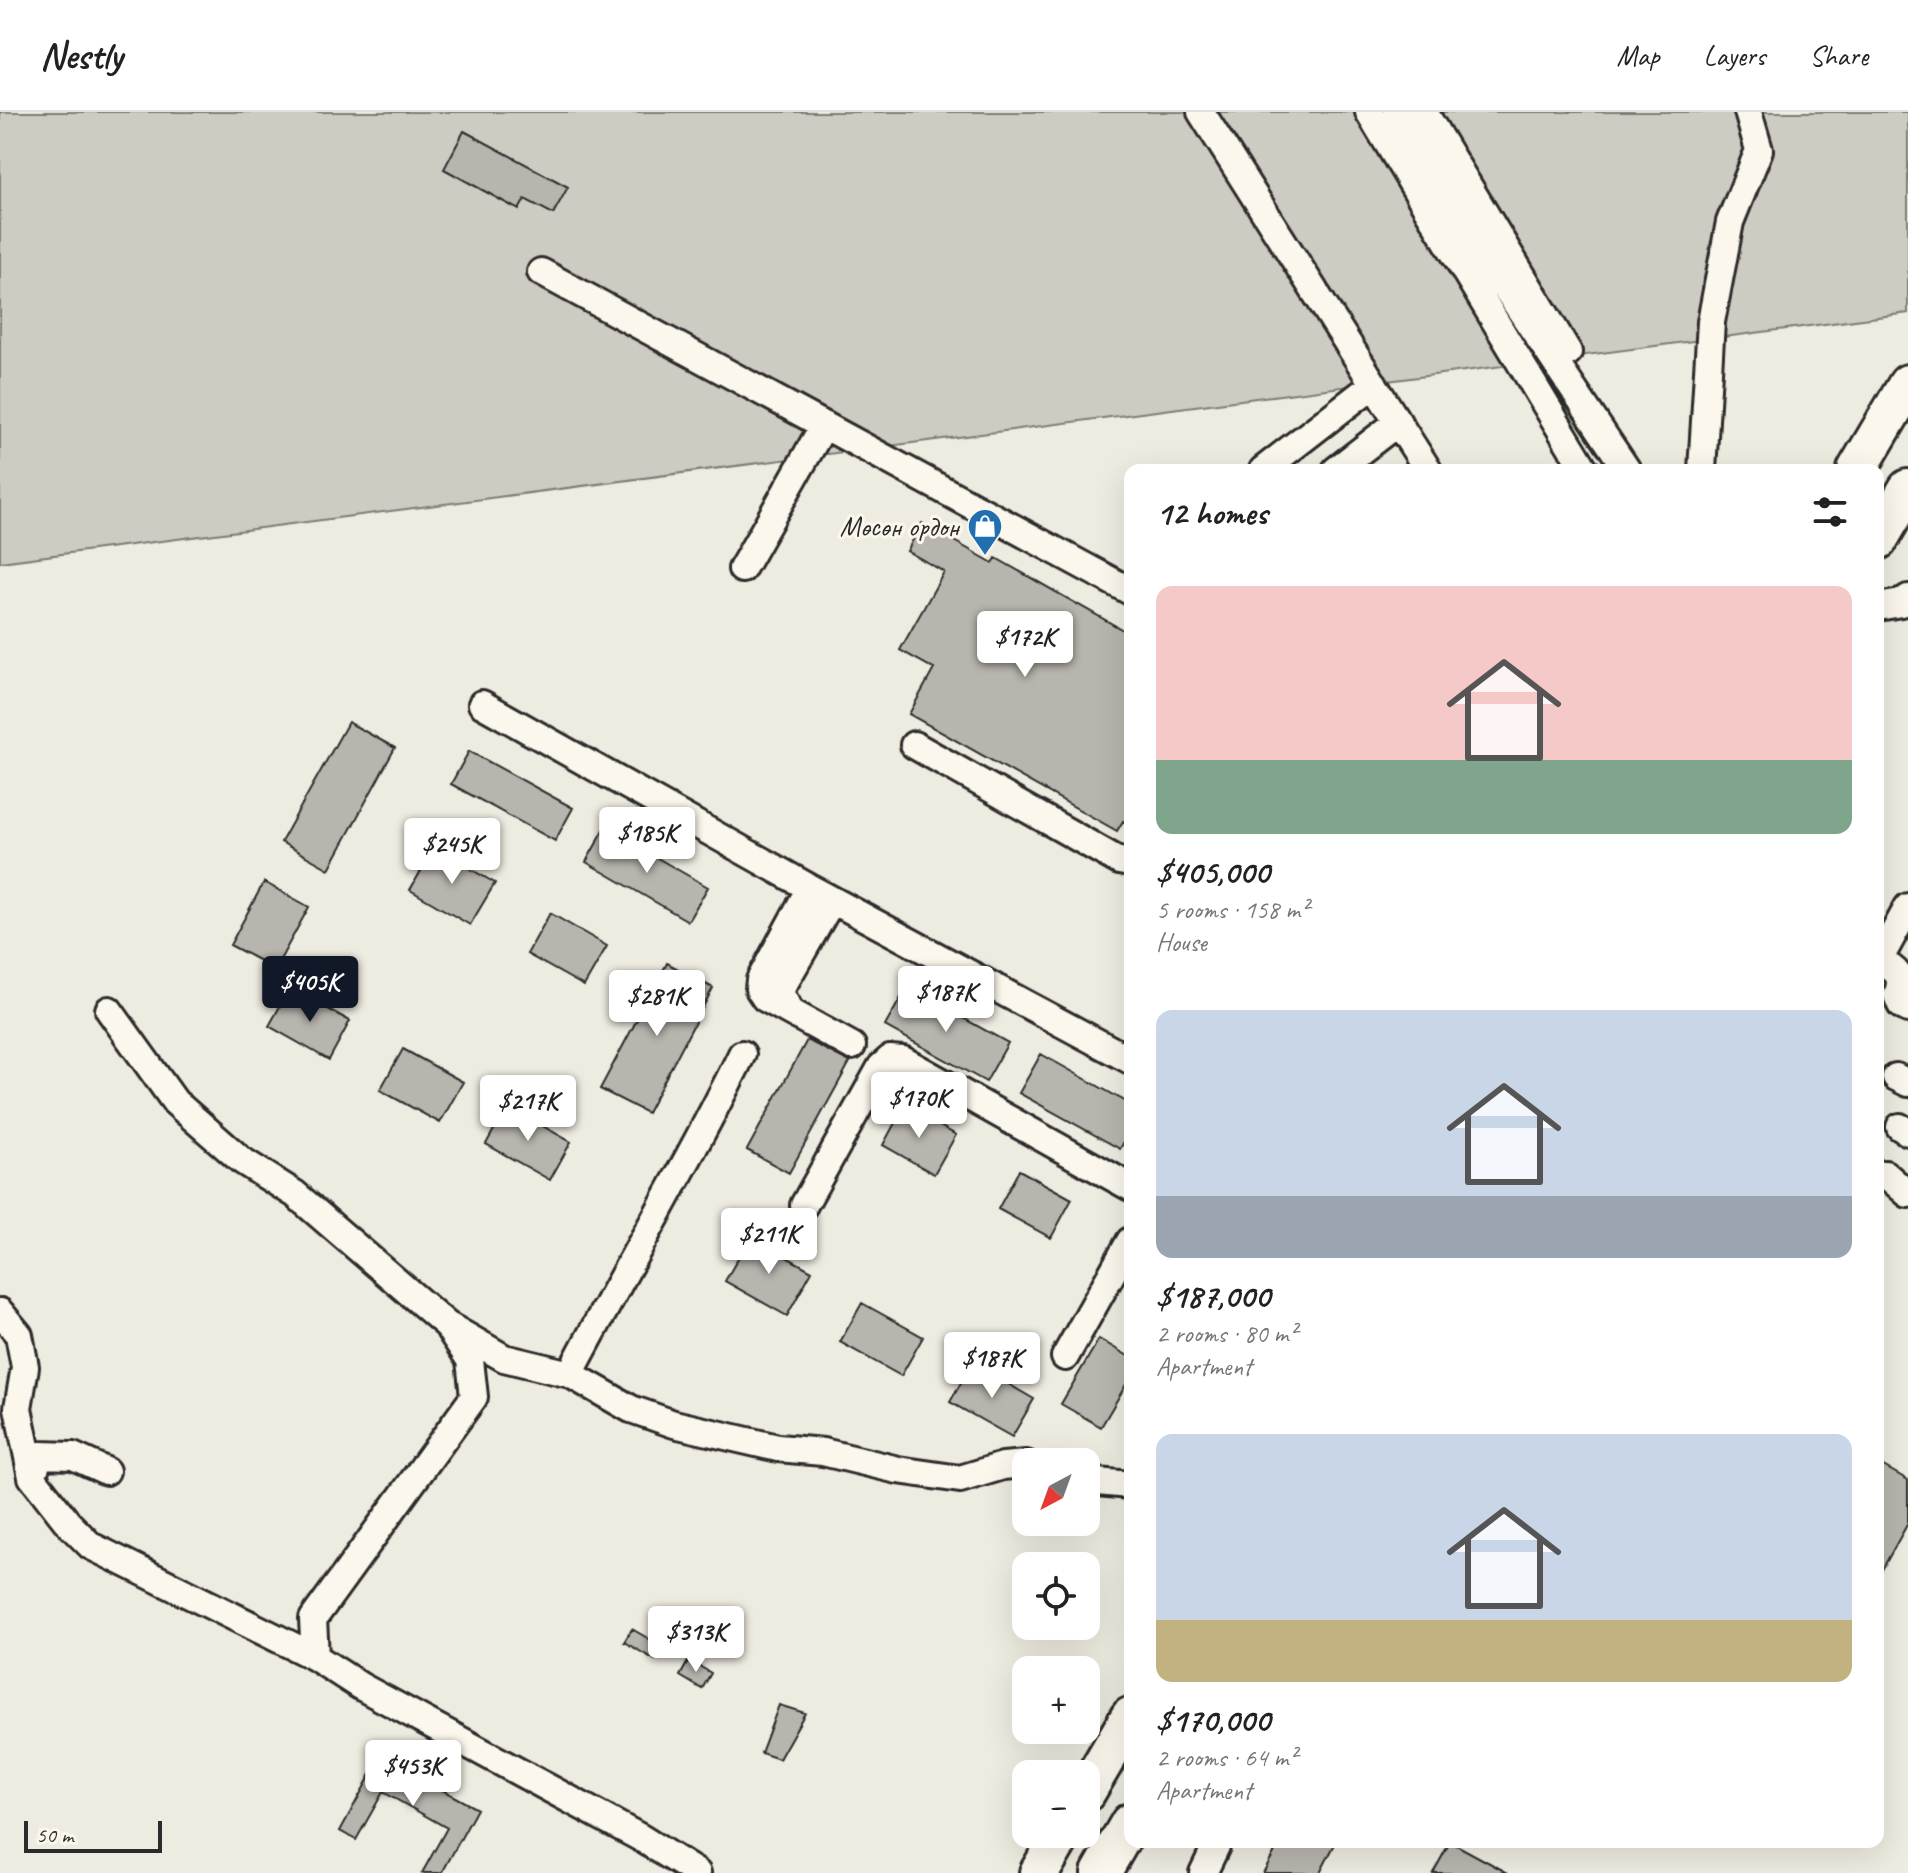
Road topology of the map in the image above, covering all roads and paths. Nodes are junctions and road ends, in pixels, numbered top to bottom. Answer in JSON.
{"nodes":[{"id":1,"x":1201,"y":112,"type":"edge"},
{"id":2,"x":1369,"y":112,"type":"edge"},
{"id":3,"x":1397,"y":112,"type":"edge"},
{"id":4,"x":1424,"y":112,"type":"edge"},
{"id":5,"x":1748,"y":112,"type":"edge"},
{"id":6,"x":541,"y":272,"type":"dead end"},
{"id":7,"x":1374,"y":384,"type":"junction"},
{"id":8,"x":1908,"y":384,"type":"edge"},
{"id":9,"x":1398,"y":422,"type":"junction"},
{"id":10,"x":824,"y":425,"type":"junction"},
{"id":11,"x":1864,"y":457,"type":"edge"},
{"id":12,"x":1278,"y":464,"type":"edge"},
{"id":13,"x":1344,"y":464,"type":"edge"},
{"id":14,"x":1424,"y":464,"type":"edge"},
{"id":15,"x":1581,"y":464,"type":"edge"},
{"id":16,"x":1623,"y":464,"type":"edge"},
{"id":17,"x":1639,"y":464,"type":"edge"},
{"id":18,"x":1702,"y":464,"type":"edge"},
{"id":19,"x":1908,"y":465,"type":"edge"},
{"id":20,"x":1908,"y":489,"type":"edge"},
{"id":21,"x":1884,"y":530,"type":"edge"},
{"id":22,"x":742,"y":569,"type":"dead end"},
{"id":23,"x":1124,"y":588,"type":"edge"},
{"id":24,"x":1908,"y":598,"type":"edge"},
{"id":25,"x":1884,"y":608,"type":"edge"},
{"id":26,"x":482,"y":704,"type":"dead end"},
{"id":27,"x":914,"y":745,"type":"dead end"},
{"id":28,"x":1124,"y":862,"type":"edge"},
{"id":29,"x":821,"y":894,"type":"junction"},
{"id":30,"x":1908,"y":907,"type":"edge"},
{"id":31,"x":1884,"y":951,"type":"edge"},
{"id":32,"x":1884,"y":964,"type":"edge"},
{"id":33,"x":1908,"y":1009,"type":"edge"},
{"id":34,"x":109,"y":1010,"type":"dead end"},
{"id":35,"x":852,"y":1046,"type":"dead end"},
{"id":36,"x":742,"y":1054,"type":"dead end"},
{"id":37,"x":1124,"y":1057,"type":"edge"},
{"id":38,"x":1885,"y":1174,"type":"dead end"},
{"id":39,"x":1124,"y":1184,"type":"edge"},
{"id":40,"x":1908,"y":1194,"type":"edge"},
{"id":41,"x":804,"y":1205,"type":"dead end"},
{"id":42,"x":1124,"y":1252,"type":"edge"},
{"id":43,"x":0,"y":1312,"type":"edge"},
{"id":44,"x":447,"y":1325,"type":"junction"},
{"id":45,"x":1065,"y":1357,"type":"dead end"},
{"id":46,"x":570,"y":1374,"type":"junction"},
{"id":47,"x":1012,"y":1465,"type":"edge"},
{"id":48,"x":106,"y":1471,"type":"dead end"},
{"id":49,"x":32,"y":1477,"type":"junction"},
{"id":50,"x":1100,"y":1482,"type":"edge"},
{"id":51,"x":1124,"y":1484,"type":"edge"},
{"id":52,"x":315,"y":1657,"type":"junction"},
{"id":53,"x":1124,"y":1728,"type":"edge"},
{"id":54,"x":1100,"y":1768,"type":"edge"},
{"id":55,"x":1124,"y":1833,"type":"edge"},
{"id":56,"x":1054,"y":1848,"type":"edge"},
{"id":57,"x":1215,"y":1848,"type":"edge"},
{"id":58,"x":697,"y":1873,"type":"edge"},
{"id":59,"x":1039,"y":1873,"type":"edge"},
{"id":60,"x":1101,"y":1873,"type":"edge"},
{"id":61,"x":1203,"y":1873,"type":"edge"}],
"edges":[{"from":1,"to":7,"type":"street"},
{"from":2,"to":15,"type":"street"},
{"from":3,"to":16,"type":"street"},
{"from":4,"to":17,"type":"street"},
{"from":5,"to":18,"type":"street"},
{"from":6,"to":10,"type":"street"},
{"from":7,"to":9,"type":"street"},
{"from":7,"to":12,"type":"street"},
{"from":8,"to":11,"type":"highway"},
{"from":9,"to":13,"type":"street"},
{"from":9,"to":14,"type":"street"},
{"from":10,"to":22,"type":"street"},
{"from":10,"to":23,"type":"street"},
{"from":11,"to":19,"type":"highway"},
{"from":20,"to":21,"type":"highway"},
{"from":24,"to":25,"type":"street"},
{"from":26,"to":29,"type":"street"},
{"from":27,"to":28,"type":"street"},
{"from":29,"to":35,"type":"street"},
{"from":29,"to":37,"type":"street"},
{"from":30,"to":31,"type":"street"},
{"from":32,"to":33,"type":"street"},
{"from":34,"to":44,"type":"street"},
{"from":36,"to":46,"type":"street"},
{"from":38,"to":40,"type":"street"},
{"from":39,"to":41,"type":"street"},
{"from":42,"to":45,"type":"street"},
{"from":43,"to":49,"type":"street"},
{"from":44,"to":46,"type":"street"},
{"from":44,"to":52,"type":"street"},
{"from":46,"to":47,"type":"street"},
{"from":48,"to":49,"type":"street"},
{"from":49,"to":52,"type":"street"},
{"from":50,"to":51,"type":"street"},
{"from":52,"to":58,"type":"street"},
{"from":53,"to":54,"type":"highway"},
{"from":55,"to":60,"type":"highway"},
{"from":56,"to":59,"type":"highway"},
{"from":57,"to":61,"type":"street"}]}
